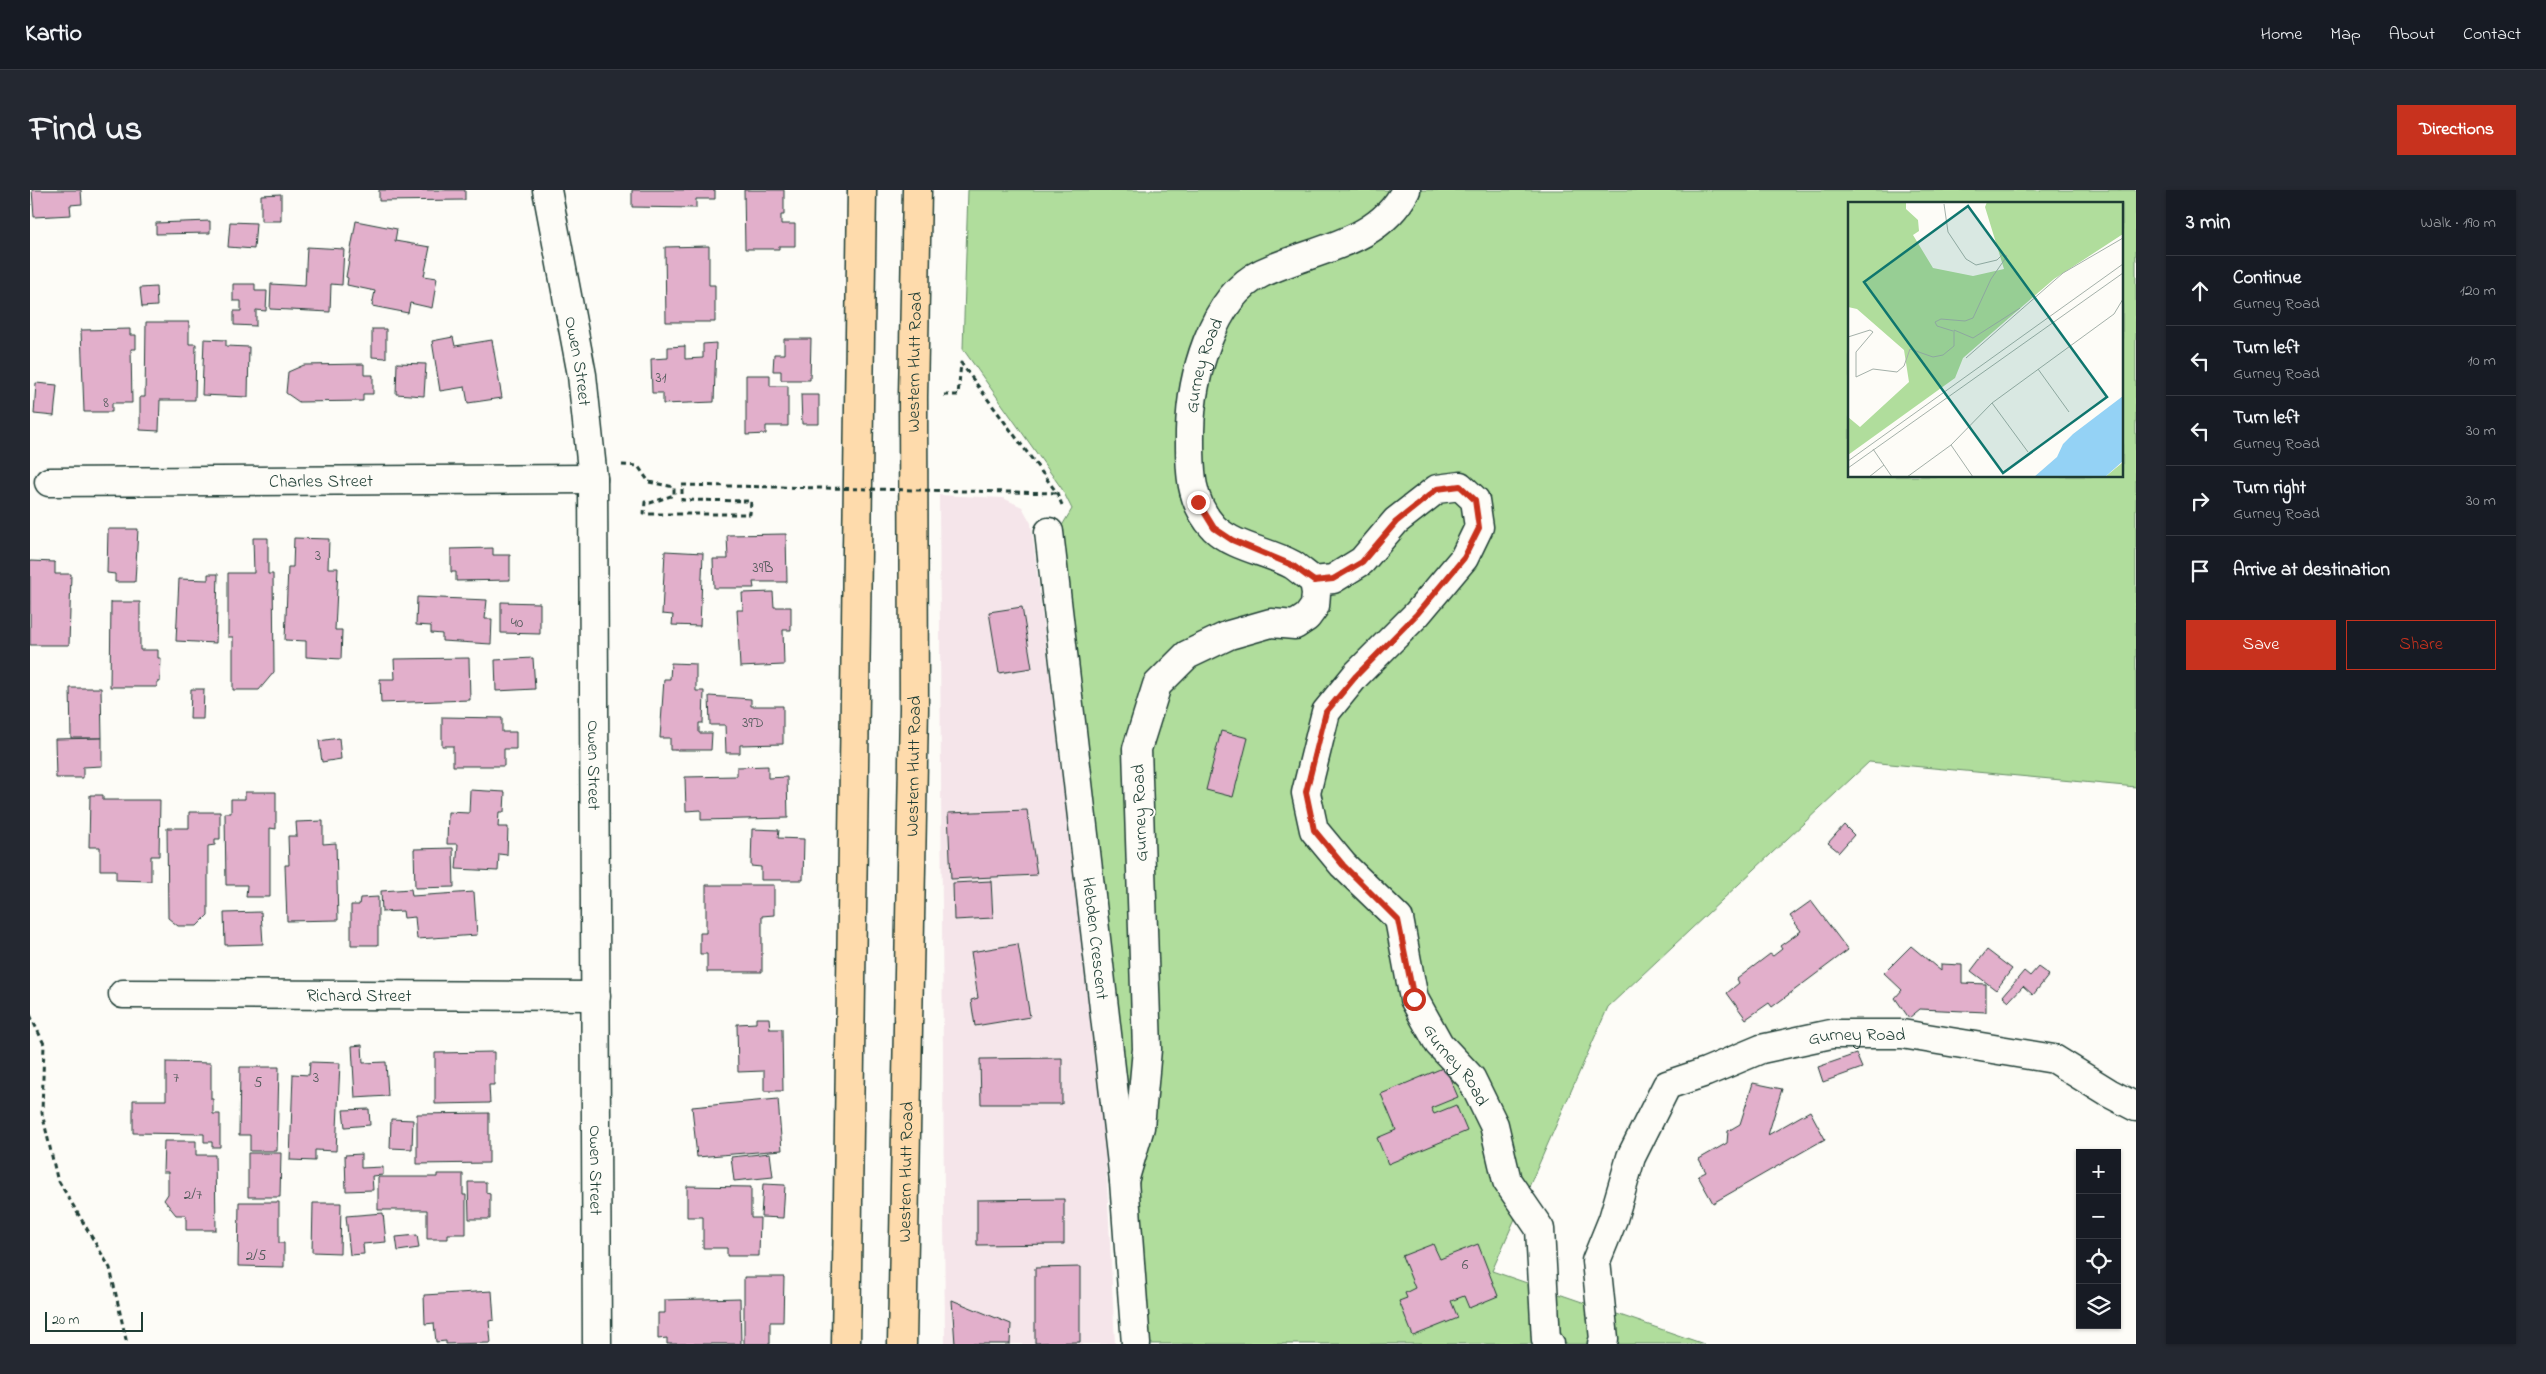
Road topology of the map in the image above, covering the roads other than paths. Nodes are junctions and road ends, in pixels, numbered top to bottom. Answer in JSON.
{"nodes":[{"id":1,"x":547,"y":190,"type":"edge"},
{"id":2,"x":862,"y":190,"type":"edge"},
{"id":3,"x":917,"y":190,"type":"edge"},
{"id":4,"x":1406,"y":190,"type":"edge"},
{"id":5,"x":593,"y":479,"type":"junction"},
{"id":6,"x":49,"y":482,"type":"dead end"},
{"id":7,"x":1049,"y":532,"type":"dead end"},
{"id":8,"x":1314,"y":581,"type":"junction"},
{"id":9,"x":123,"y":994,"type":"dead end"},
{"id":10,"x":596,"y":996,"type":"junction"},
{"id":11,"x":2136,"y":1106,"type":"edge"},
{"id":12,"x":1124,"y":1181,"type":"junction"},
{"id":13,"x":597,"y":1344,"type":"edge"},
{"id":14,"x":846,"y":1344,"type":"edge"},
{"id":15,"x":902,"y":1344,"type":"edge"},
{"id":16,"x":1136,"y":1344,"type":"edge"},
{"id":17,"x":1550,"y":1344,"type":"edge"},
{"id":18,"x":1602,"y":1344,"type":"edge"}],
"edges":[{"from":1,"to":5,"type":"street","name":"Owen Street"},
{"from":2,"to":14,"type":"highway"},
{"from":3,"to":15,"type":"highway","name":"Western Hutt Road"},
{"from":4,"to":8,"type":"street","name":"Gurney Road"},
{"from":5,"to":6,"type":"street","name":"Charles Street"},
{"from":5,"to":10,"type":"street","name":"Owen Street"},
{"from":7,"to":12,"type":"street","name":"Hebden Crescent"},
{"from":8,"to":12,"type":"street","name":"Gurney Road"},
{"from":8,"to":17,"type":"street","name":"Gurney Road"},
{"from":9,"to":10,"type":"street","name":"Richard Street"},
{"from":10,"to":13,"type":"street","name":"Owen Street"},
{"from":11,"to":18,"type":"street","name":"Gurney Road"},
{"from":12,"to":16,"type":"street","name":"Hebden Crescent"}]}
